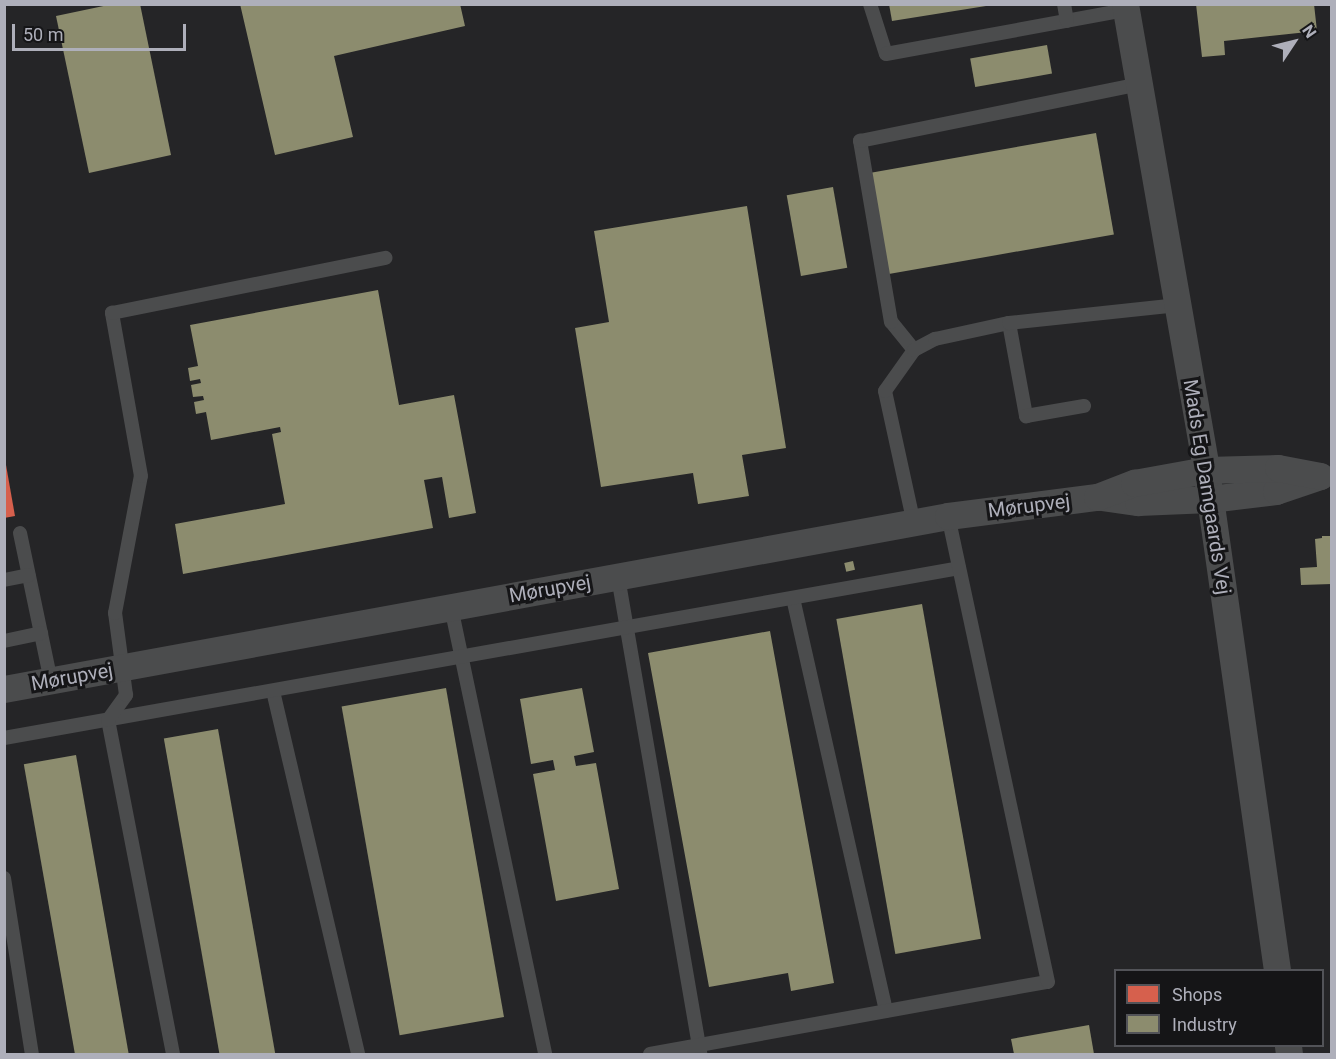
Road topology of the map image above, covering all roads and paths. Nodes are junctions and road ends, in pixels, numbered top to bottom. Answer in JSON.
{"nodes":[{"id":1,"x":870,"y":4,"type":"edge"},
{"id":2,"x":1064,"y":4,"type":"edge"},
{"id":3,"x":1126,"y":7,"type":"edge"},
{"id":4,"x":1067,"y":21,"type":"junction"},
{"id":5,"x":1139,"y":84,"type":"junction"},
{"id":6,"x":386,"y":258,"type":"dead end"},
{"id":7,"x":1178,"y":304,"type":"junction"},
{"id":8,"x":1009,"y":323,"type":"junction"},
{"id":9,"x":914,"y":350,"type":"junction"},
{"id":10,"x":1084,"y":406,"type":"dead end"},
{"id":11,"x":1206,"y":470,"type":"junction"},
{"id":12,"x":1326,"y":475,"type":"edge"},
{"id":13,"x":1096,"y":497,"type":"junction"},
{"id":14,"x":1210,"y":499,"type":"junction"},
{"id":15,"x":948,"y":516,"type":"junction"},
{"id":16,"x":914,"y":524,"type":"junction"},
{"id":17,"x":20,"y":532,"type":"dead end"},
{"id":18,"x":959,"y":568,"type":"junction"},
{"id":19,"x":29,"y":575,"type":"junction"},
{"id":20,"x":618,"y":577,"type":"junction"},
{"id":21,"x":4,"y":580,"type":"edge"},
{"id":22,"x":793,"y":598,"type":"junction"},
{"id":23,"x":452,"y":607,"type":"junction"},
{"id":24,"x":628,"y":628,"type":"junction"},
{"id":25,"x":41,"y":633,"type":"junction"},
{"id":26,"x":4,"y":641,"type":"edge"},
{"id":27,"x":464,"y":656,"type":"junction"},
{"id":28,"x":121,"y":668,"type":"junction"},
{"id":29,"x":51,"y":681,"type":"junction"},
{"id":30,"x":4,"y":689,"type":"edge"},
{"id":31,"x":273,"y":691,"type":"junction"},
{"id":32,"x":108,"y":720,"type":"junction"},
{"id":33,"x":4,"y":738,"type":"edge"},
{"id":34,"x":4,"y":878,"type":"edge"},
{"id":35,"x":1277,"y":969,"type":"edge"},
{"id":36,"x":886,"y":1011,"type":"junction"},
{"id":37,"x":699,"y":1050,"type":"edge"},
{"id":38,"x":32,"y":1054,"type":"edge"},
{"id":39,"x":173,"y":1054,"type":"edge"},
{"id":40,"x":358,"y":1054,"type":"edge"},
{"id":41,"x":545,"y":1054,"type":"edge"},
{"id":42,"x":650,"y":1054,"type":"edge"}],
"edges":[{"from":1,"to":4,"type":"lane"},
{"from":2,"to":4,"type":"lane"},
{"from":3,"to":4,"type":"lane"},
{"from":3,"to":5,"type":"street","name":"Mads Eg Damgaards Vej"},
{"from":5,"to":7,"type":"street","name":"Mads Eg Damgaards Vej"},
{"from":5,"to":9,"type":"lane"},
{"from":6,"to":28,"type":"lane"},
{"from":7,"to":8,"type":"lane"},
{"from":7,"to":11,"type":"street","name":"Mads Eg Damgaards Vej"},
{"from":8,"to":9,"type":"lane"},
{"from":8,"to":10,"type":"lane"},
{"from":9,"to":16,"type":"lane"},
{"from":11,"to":12,"type":"street","name":"Mørupvej"},
{"from":11,"to":13,"type":"street","name":"Mørupvej"},
{"from":11,"to":14,"type":"street","name":"Mads Eg Damgaards Vej"},
{"from":12,"to":14,"type":"street","name":"Mørupvej"},
{"from":13,"to":14,"type":"street","name":"Mørupvej"},
{"from":13,"to":15,"type":"street","name":"Mørupvej"},
{"from":14,"to":35,"type":"street","name":"Mads Eg Damgaards Vej"},
{"from":15,"to":16,"type":"street","name":"Mørupvej"},
{"from":15,"to":18,"type":"lane"},
{"from":16,"to":20,"type":"street","name":"Mørupvej"},
{"from":17,"to":19,"type":"lane"},
{"from":18,"to":22,"type":"lane"},
{"from":18,"to":36,"type":"lane"},
{"from":19,"to":21,"type":"lane"},
{"from":19,"to":25,"type":"lane"},
{"from":20,"to":23,"type":"street","name":"Mørupvej"},
{"from":20,"to":24,"type":"lane"},
{"from":22,"to":24,"type":"lane"},
{"from":22,"to":36,"type":"lane"},
{"from":23,"to":27,"type":"lane"},
{"from":23,"to":28,"type":"street","name":"Mørupvej"},
{"from":24,"to":27,"type":"lane"},
{"from":24,"to":37,"type":"lane"},
{"from":25,"to":26,"type":"lane"},
{"from":25,"to":29,"type":"lane"},
{"from":27,"to":31,"type":"lane"},
{"from":27,"to":41,"type":"lane"},
{"from":28,"to":29,"type":"street","name":"Mørupvej"},
{"from":28,"to":32,"type":"lane"},
{"from":29,"to":30,"type":"street","name":"Mørupvej"},
{"from":31,"to":32,"type":"lane"},
{"from":31,"to":40,"type":"lane"},
{"from":32,"to":33,"type":"lane"},
{"from":32,"to":39,"type":"lane"},
{"from":34,"to":38,"type":"lane"},
{"from":36,"to":37,"type":"lane"},
{"from":37,"to":42,"type":"lane"}]}
